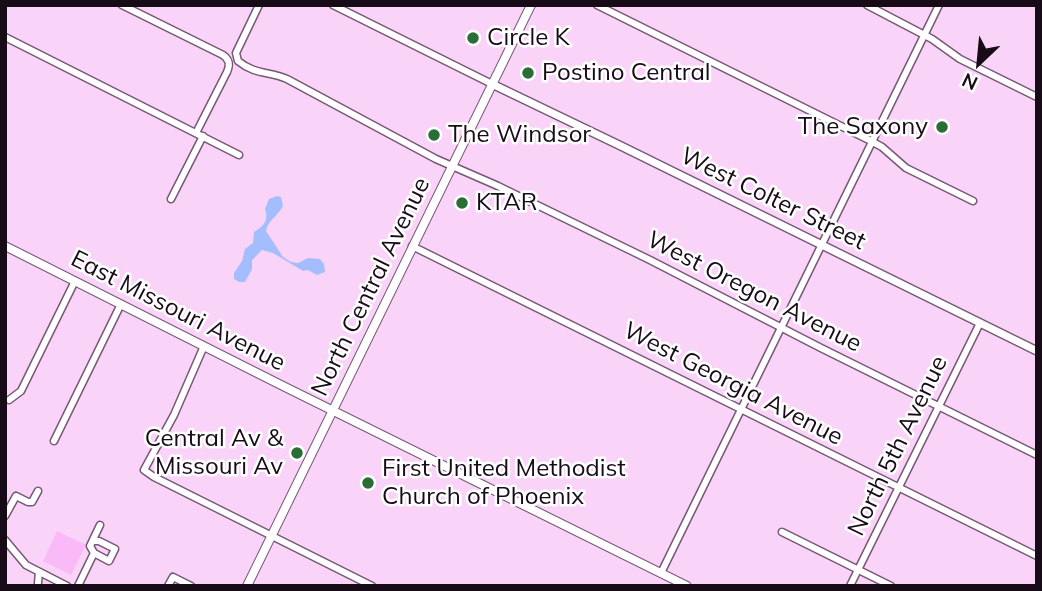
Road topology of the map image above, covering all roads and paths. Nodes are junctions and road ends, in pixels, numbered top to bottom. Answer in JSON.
{"nodes":[{"id":1,"x":122,"y":5,"type":"edge"},
{"id":2,"x":259,"y":5,"type":"edge"},
{"id":3,"x":333,"y":5,"type":"edge"},
{"id":4,"x":530,"y":5,"type":"edge"},
{"id":5,"x":597,"y":5,"type":"edge"},
{"id":6,"x":867,"y":5,"type":"edge"},
{"id":7,"x":939,"y":5,"type":"edge"},
{"id":8,"x":925,"y":34,"type":"junction"},
{"id":9,"x":5,"y":37,"type":"edge"},
{"id":10,"x":233,"y":60,"type":"junction"},
{"id":11,"x":492,"y":84,"type":"junction"},
{"id":12,"x":1037,"y":97,"type":"edge"},
{"id":13,"x":200,"y":134,"type":"junction"},
{"id":14,"x":871,"y":141,"type":"junction"},
{"id":15,"x":239,"y":155,"type":"dead end"},
{"id":16,"x":452,"y":165,"type":"junction"},
{"id":17,"x":172,"y":199,"type":"dead end"},
{"id":18,"x":973,"y":201,"type":"dead end"},
{"id":19,"x":821,"y":244,"type":"junction"},
{"id":20,"x":5,"y":246,"type":"edge"},
{"id":21,"x":412,"y":246,"type":"junction"},
{"id":22,"x":75,"y":281,"type":"junction"},
{"id":23,"x":121,"y":304,"type":"junction"},
{"id":24,"x":980,"y":323,"type":"junction"},
{"id":25,"x":780,"y":327,"type":"junction"},
{"id":26,"x":204,"y":346,"type":"junction"},
{"id":27,"x":1037,"y":351,"type":"edge"},
{"id":28,"x":9,"y":400,"type":"dead end"},
{"id":29,"x":939,"y":406,"type":"junction"},
{"id":30,"x":740,"y":409,"type":"junction"},
{"id":31,"x":333,"y":411,"type":"junction"},
{"id":32,"x":54,"y":441,"type":"dead end"},
{"id":33,"x":1037,"y":455,"type":"edge"},
{"id":34,"x":898,"y":488,"type":"junction"},
{"id":35,"x":38,"y":491,"type":"dead end"},
{"id":36,"x":5,"y":516,"type":"edge"},
{"id":37,"x":100,"y":525,"type":"dead end"},
{"id":38,"x":782,"y":532,"type":"dead end"},
{"id":39,"x":271,"y":536,"type":"junction"},
{"id":40,"x":5,"y":540,"type":"edge"},
{"id":41,"x":93,"y":541,"type":"junction"},
{"id":42,"x":12,"y":548,"type":"junction"},
{"id":43,"x":94,"y":553,"type":"junction"},
{"id":44,"x":6,"y":555,"type":"edge"},
{"id":45,"x":1037,"y":556,"type":"edge"},
{"id":46,"x":859,"y":569,"type":"junction"},
{"id":47,"x":39,"y":572,"type":"junction"},
{"id":48,"x":661,"y":573,"type":"junction"},
{"id":49,"x":38,"y":585,"type":"edge"},
{"id":50,"x":187,"y":585,"type":"edge"},
{"id":51,"x":67,"y":586,"type":"edge"},
{"id":52,"x":78,"y":586,"type":"edge"},
{"id":53,"x":168,"y":586,"type":"edge"},
{"id":54,"x":247,"y":586,"type":"edge"},
{"id":55,"x":372,"y":586,"type":"edge"},
{"id":56,"x":687,"y":586,"type":"edge"},
{"id":57,"x":850,"y":586,"type":"edge"},
{"id":58,"x":891,"y":586,"type":"edge"}],
"edges":[{"from":1,"to":10,"type":"street","name":"West Oregon Avenue"},
{"from":2,"to":10,"type":"street"},
{"from":3,"to":11,"type":"street"},
{"from":4,"to":11,"type":"main road","name":"North Central Avenue"},
{"from":5,"to":14,"type":"street"},
{"from":6,"to":8,"type":"street"},
{"from":7,"to":8,"type":"street"},
{"from":8,"to":12,"type":"street"},
{"from":8,"to":14,"type":"street"},
{"from":9,"to":13,"type":"street"},
{"from":10,"to":13,"type":"street"},
{"from":10,"to":16,"type":"street","name":"West Oregon Avenue"},
{"from":11,"to":16,"type":"main road","name":"North Central Avenue"},
{"from":11,"to":19,"type":"street","name":"West Colter Street"},
{"from":13,"to":15,"type":"street"},
{"from":13,"to":17,"type":"street"},
{"from":14,"to":18,"type":"street"},
{"from":14,"to":19,"type":"street"},
{"from":16,"to":21,"type":"main road","name":"North Central Avenue"},
{"from":16,"to":25,"type":"street","name":"West Oregon Avenue"},
{"from":19,"to":24,"type":"street","name":"West Colter Street"},
{"from":19,"to":25,"type":"street"},
{"from":20,"to":22,"type":"main road","name":"East Missouri Avenue"},
{"from":21,"to":30,"type":"street","name":"West Georgia Avenue"},
{"from":21,"to":31,"type":"main road","name":"North Central Avenue"},
{"from":22,"to":23,"type":"main road","name":"East Missouri Avenue"},
{"from":22,"to":28,"type":"street"},
{"from":23,"to":26,"type":"main road","name":"East Missouri Avenue"},
{"from":23,"to":32,"type":"street"},
{"from":24,"to":27,"type":"street","name":"West Colter Street"},
{"from":24,"to":29,"type":"street","name":"North 5th Avenue"},
{"from":25,"to":29,"type":"street","name":"West Oregon Avenue"},
{"from":25,"to":30,"type":"street"},
{"from":26,"to":31,"type":"main road","name":"East Missouri Avenue"},
{"from":26,"to":39,"type":"street"},
{"from":29,"to":33,"type":"street","name":"West Oregon Avenue"},
{"from":29,"to":34,"type":"street","name":"North 5th Avenue"},
{"from":30,"to":34,"type":"street","name":"West Georgia Avenue"},
{"from":30,"to":48,"type":"street"},
{"from":31,"to":39,"type":"main road","name":"North Central Avenue"},
{"from":31,"to":48,"type":"main road","name":"East Missouri Avenue"},
{"from":34,"to":45,"type":"street","name":"West Georgia Avenue"},
{"from":34,"to":46,"type":"street","name":"North 5th Avenue"},
{"from":35,"to":36,"type":"street"},
{"from":37,"to":41,"type":"street"},
{"from":38,"to":46,"type":"street"},
{"from":39,"to":54,"type":"main road","name":"North Central Avenue"},
{"from":39,"to":55,"type":"street"},
{"from":40,"to":42,"type":"street"},
{"from":41,"to":43,"type":"street"},
{"from":41,"to":43,"type":"street"},
{"from":42,"to":44,"type":"street"},
{"from":42,"to":47,"type":"street"},
{"from":43,"to":52,"type":"street"},
{"from":46,"to":57,"type":"street","name":"North 5th Avenue"},
{"from":46,"to":58,"type":"street"},
{"from":47,"to":49,"type":"street"},
{"from":47,"to":51,"type":"street"},
{"from":48,"to":56,"type":"main road","name":"East Missouri Avenue"},
{"from":50,"to":53,"type":"street"}]}
